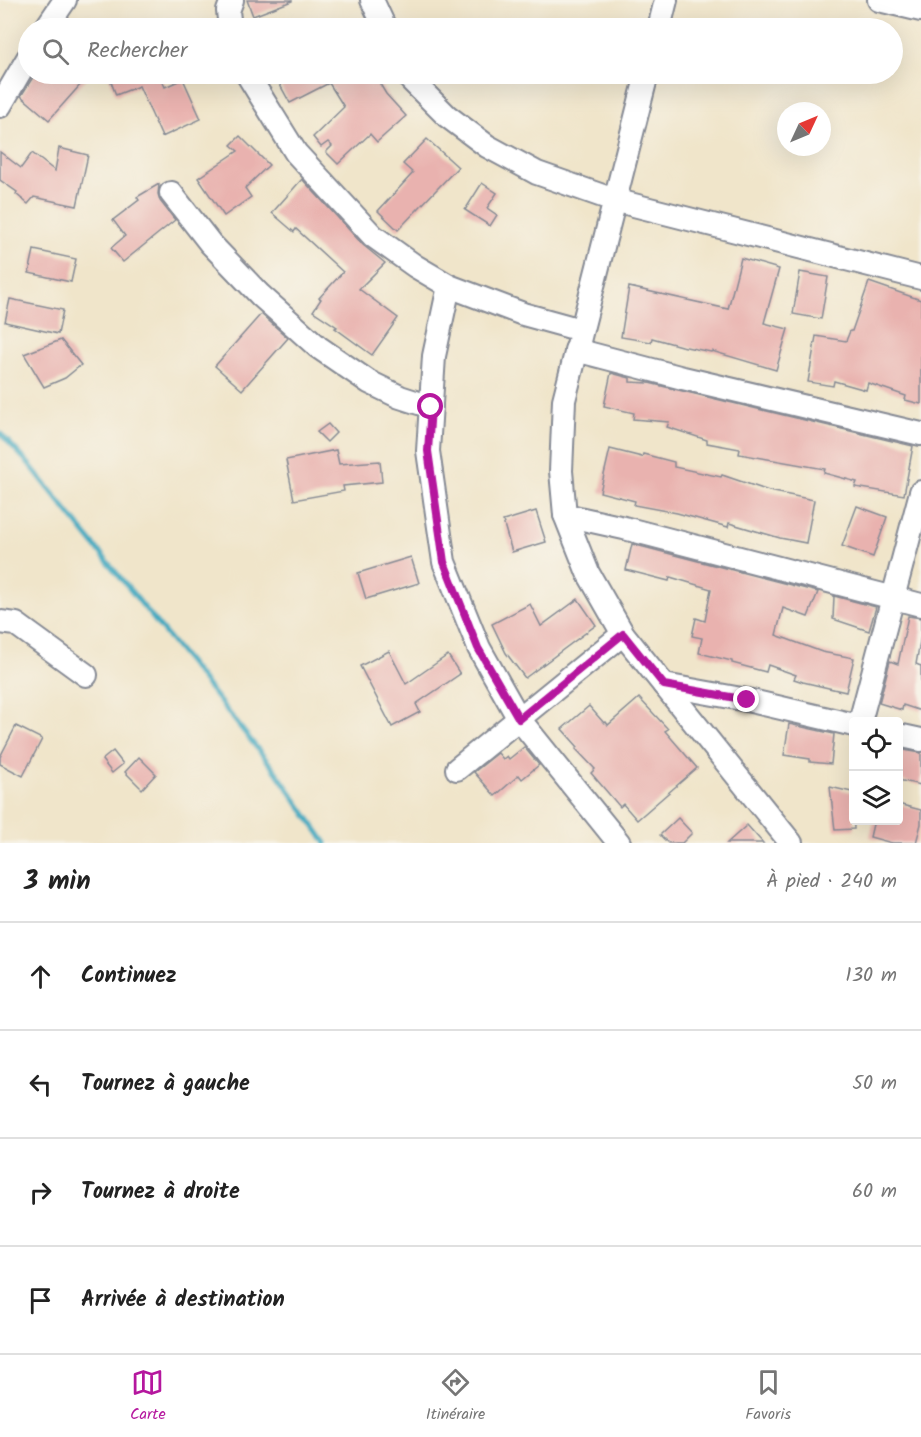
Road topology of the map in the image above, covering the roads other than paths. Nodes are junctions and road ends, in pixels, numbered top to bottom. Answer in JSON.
{"nodes":[{"id":1,"x":65,"y":0,"type":"edge"},
{"id":2,"x":232,"y":0,"type":"edge"},
{"id":3,"x":372,"y":0,"type":"edge"},
{"id":4,"x":666,"y":0,"type":"edge"},
{"id":5,"x":879,"y":0,"type":"edge"},
{"id":6,"x":921,"y":10,"type":"edge"},
{"id":7,"x":53,"y":18,"type":"edge"},
{"id":8,"x":229,"y":18,"type":"edge"},
{"id":9,"x":380,"y":18,"type":"edge"},
{"id":10,"x":662,"y":18,"type":"edge"},
{"id":11,"x":18,"y":75,"type":"edge"},
{"id":12,"x":253,"y":84,"type":"edge"},
{"id":13,"x":415,"y":84,"type":"edge"},
{"id":14,"x":644,"y":84,"type":"edge"},
{"id":15,"x":0,"y":106,"type":"edge"},
{"id":16,"x":171,"y":193,"type":"dead end"},
{"id":17,"x":614,"y":200,"type":"junction"},
{"id":18,"x":921,"y":278,"type":"edge"},
{"id":19,"x":449,"y":286,"type":"junction"},
{"id":20,"x":579,"y":340,"type":"junction"},
{"id":21,"x":431,"y":407,"type":"junction"},
{"id":22,"x":921,"y":434,"type":"edge"},
{"id":23,"x":921,"y":492,"type":"edge"},
{"id":24,"x":565,"y":515,"type":"junction"},
{"id":25,"x":893,"y":598,"type":"junction"},
{"id":26,"x":921,"y":605,"type":"edge"},
{"id":27,"x":0,"y":622,"type":"edge"},
{"id":28,"x":623,"y":634,"type":"junction"},
{"id":29,"x":86,"y":675,"type":"dead end"},
{"id":30,"x":664,"y":685,"type":"junction"},
{"id":31,"x":861,"y":717,"type":"edge"},
{"id":32,"x":519,"y":719,"type":"junction"},
{"id":33,"x":849,"y":724,"type":"edge"},
{"id":34,"x":903,"y":736,"type":"edge"},
{"id":35,"x":921,"y":741,"type":"edge"},
{"id":36,"x":457,"y":769,"type":"dead end"},
{"id":37,"x":619,"y":843,"type":"edge"},
{"id":38,"x":791,"y":843,"type":"edge"}],
"edges":[{"from":1,"to":7,"type":"street"},
{"from":2,"to":8,"type":"street"},
{"from":3,"to":9,"type":"street"},
{"from":4,"to":10,"type":"street"},
{"from":5,"to":6,"type":"street"},
{"from":11,"to":15,"type":"street"},
{"from":12,"to":19,"type":"street"},
{"from":13,"to":17,"type":"street"},
{"from":14,"to":17,"type":"street"},
{"from":16,"to":21,"type":"street"},
{"from":17,"to":18,"type":"street"},
{"from":17,"to":20,"type":"street"},
{"from":19,"to":20,"type":"street"},
{"from":19,"to":21,"type":"street"},
{"from":20,"to":22,"type":"street"},
{"from":20,"to":24,"type":"street"},
{"from":21,"to":32,"type":"street"},
{"from":23,"to":25,"type":"street"},
{"from":24,"to":25,"type":"street"},
{"from":24,"to":28,"type":"street"},
{"from":25,"to":26,"type":"street"},
{"from":25,"to":31,"type":"street"},
{"from":27,"to":29,"type":"street"},
{"from":28,"to":30,"type":"street"},
{"from":28,"to":32,"type":"street"},
{"from":30,"to":33,"type":"street"},
{"from":30,"to":38,"type":"street"},
{"from":32,"to":36,"type":"street"},
{"from":32,"to":37,"type":"street"},
{"from":34,"to":35,"type":"street"}]}
